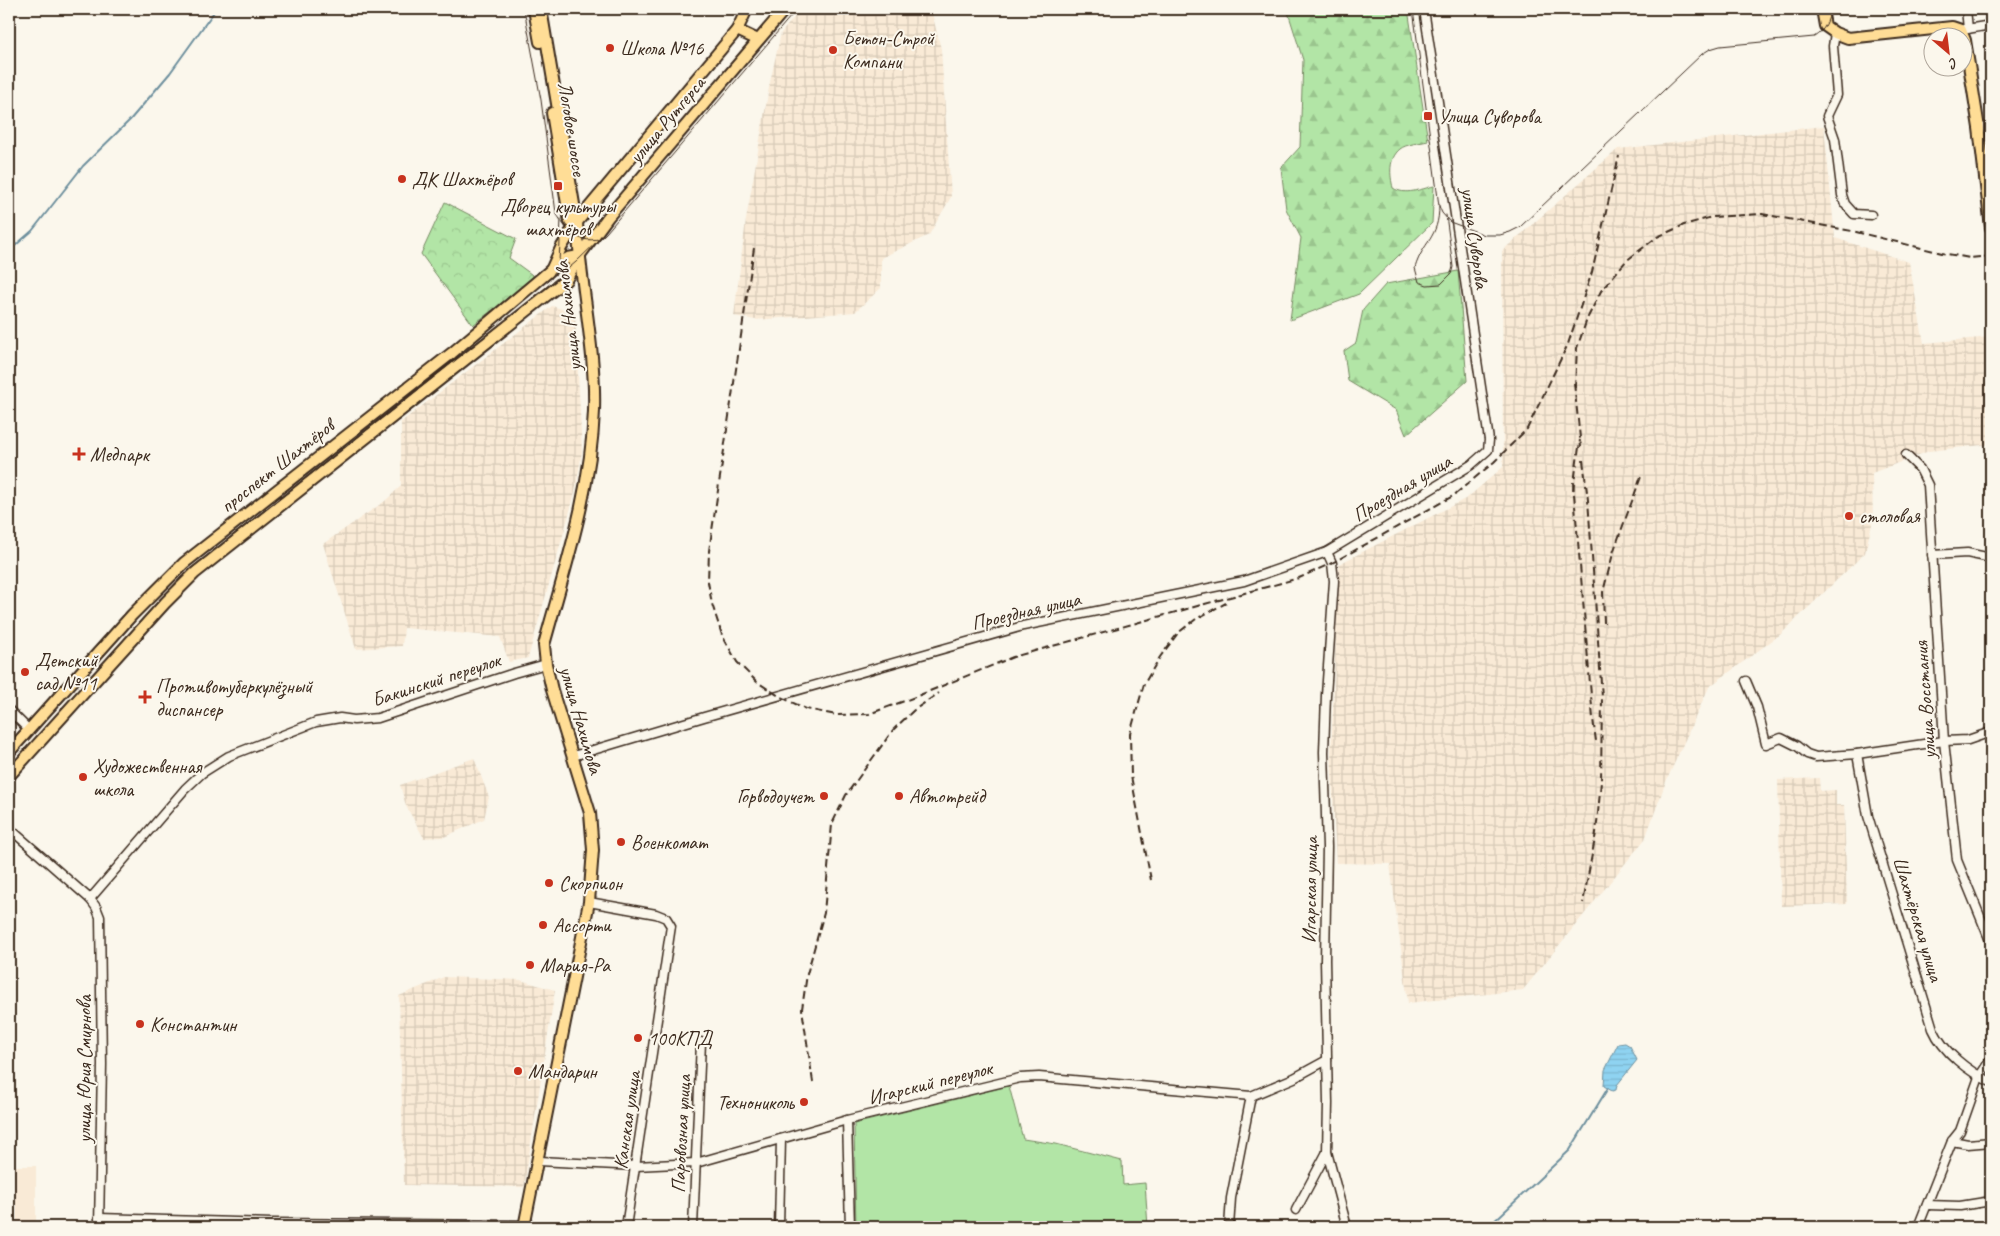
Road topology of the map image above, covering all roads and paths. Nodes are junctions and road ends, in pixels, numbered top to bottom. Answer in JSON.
{"nodes":[{"id":1,"x":534,"y":9,"type":"edge"},
{"id":2,"x":541,"y":9,"type":"edge"},
{"id":3,"x":747,"y":9,"type":"edge"},
{"id":4,"x":785,"y":9,"type":"edge"},
{"id":5,"x":1424,"y":9,"type":"edge"},
{"id":6,"x":1822,"y":9,"type":"edge"},
{"id":7,"x":1966,"y":9,"type":"edge"},
{"id":8,"x":1991,"y":25,"type":"edge"},
{"id":9,"x":1965,"y":28,"type":"edge"},
{"id":10,"x":1972,"y":28,"type":"edge"},
{"id":11,"x":737,"y":30,"type":"junction"},
{"id":12,"x":1922,"y":31,"type":"edge"},
{"id":13,"x":1835,"y":33,"type":"junction"},
{"id":14,"x":758,"y":40,"type":"junction"},
{"id":15,"x":1971,"y":78,"type":"edge"},
{"id":16,"x":1991,"y":127,"type":"edge"},
{"id":17,"x":1979,"y":128,"type":"junction"},
{"id":18,"x":1871,"y":215,"type":"dead end"},
{"id":19,"x":574,"y":226,"type":"junction"},
{"id":20,"x":1991,"y":228,"type":"edge"},
{"id":21,"x":579,"y":255,"type":"junction"},
{"id":22,"x":552,"y":269,"type":"junction"},
{"id":23,"x":1906,"y":455,"type":"dead end"},
{"id":24,"x":1471,"y":466,"type":"joint"},
{"id":25,"x":1327,"y":552,"type":"junction"},
{"id":26,"x":1932,"y":555,"type":"junction"},
{"id":27,"x":1991,"y":558,"type":"edge"},
{"id":28,"x":546,"y":664,"type":"junction"},
{"id":29,"x":1746,"y":681,"type":"dead end"},
{"id":30,"x":9,"y":710,"type":"edge"},
{"id":31,"x":29,"y":730,"type":"junction"},
{"id":32,"x":1991,"y":732,"type":"edge"},
{"id":33,"x":1944,"y":741,"type":"junction"},
{"id":34,"x":9,"y":752,"type":"edge"},
{"id":35,"x":1857,"y":754,"type":"junction"},
{"id":36,"x":573,"y":756,"type":"junction"},
{"id":37,"x":9,"y":776,"type":"edge"},
{"id":38,"x":9,"y":828,"type":"edge"},
{"id":39,"x":90,"y":899,"type":"junction"},
{"id":40,"x":589,"y":902,"type":"junction"},
{"id":41,"x":1991,"y":944,"type":"edge"},
{"id":42,"x":701,"y":1042,"type":"dead end"},
{"id":43,"x":1991,"y":1059,"type":"edge"},
{"id":44,"x":1327,"y":1060,"type":"junction"},
{"id":45,"x":1979,"y":1077,"type":"junction"},
{"id":46,"x":1991,"y":1082,"type":"edge"},
{"id":47,"x":1251,"y":1096,"type":"junction"},
{"id":48,"x":847,"y":1120,"type":"junction"},
{"id":49,"x":781,"y":1139,"type":"junction"},
{"id":50,"x":1952,"y":1141,"type":"junction"},
{"id":51,"x":1991,"y":1142,"type":"edge"},
{"id":52,"x":1327,"y":1152,"type":"junction"},
{"id":53,"x":539,"y":1162,"type":"junction"},
{"id":54,"x":696,"y":1163,"type":"junction"},
{"id":55,"x":636,"y":1166,"type":"junction"},
{"id":56,"x":1991,"y":1201,"type":"edge"},
{"id":57,"x":1928,"y":1205,"type":"junction"},
{"id":58,"x":1296,"y":1210,"type":"dead end"},
{"id":59,"x":99,"y":1218,"type":"junction"},
{"id":60,"x":524,"y":1226,"type":"edge"},
{"id":61,"x":1348,"y":1226,"type":"edge"},
{"id":62,"x":99,"y":1227,"type":"edge"},
{"id":63,"x":626,"y":1227,"type":"edge"},
{"id":64,"x":693,"y":1227,"type":"edge"},
{"id":65,"x":779,"y":1227,"type":"edge"},
{"id":66,"x":850,"y":1227,"type":"edge"},
{"id":67,"x":1229,"y":1227,"type":"edge"},
{"id":68,"x":1918,"y":1227,"type":"edge"}],
"edges":[{"from":1,"to":19,"type":"main road","name":"Логовое шоссе"},
{"from":2,"to":19,"type":"main road","name":"Логовое шоссе"},
{"from":3,"to":11,"type":"main road","name":"улица Рутгерса"},
{"from":4,"to":14,"type":"main road","name":"улица Рутгерса"},
{"from":5,"to":24,"type":"street","name":"улица Суворова"},
{"from":6,"to":13,"type":"main road"},
{"from":7,"to":9,"type":"street"},
{"from":8,"to":10,"type":"street"},
{"from":11,"to":14,"type":"main road"},
{"from":11,"to":19,"type":"main road","name":"улица Рутгерса"},
{"from":12,"to":13,"type":"main road"},
{"from":13,"to":18,"type":"street"},
{"from":14,"to":21,"type":"main road","name":"улица Рутгерса"},
{"from":15,"to":17,"type":"main road"},
{"from":16,"to":17,"type":"street"},
{"from":17,"to":20,"type":"main road"},
{"from":19,"to":21,"type":"main road","name":"улица Нахимова"},
{"from":19,"to":22,"type":"main road","name":"проспект Шахтёров"},
{"from":21,"to":22,"type":"main road"},
{"from":21,"to":28,"type":"main road","name":"улица Нахимова"},
{"from":21,"to":37,"type":"main road","name":"проспект Шахтёров"},
{"from":22,"to":31,"type":"main road","name":"проспект Шахтёров"},
{"from":23,"to":26,"type":"street","name":"улица Восстания"},
{"from":24,"to":25,"type":"street","name":"Проездная улица"},
{"from":25,"to":36,"type":"street","name":"Проездная улица"},
{"from":25,"to":44,"type":"street","name":"Игарская улица"},
{"from":26,"to":27,"type":"street"},
{"from":26,"to":33,"type":"street","name":"улица Восстания"},
{"from":28,"to":36,"type":"main road","name":"улица Нахимова"},
{"from":28,"to":39,"type":"street","name":"Бакинский переулок"},
{"from":29,"to":35,"type":"street"},
{"from":30,"to":31,"type":"street"},
{"from":31,"to":34,"type":"main road","name":"проспект Шахтёров"},
{"from":32,"to":33,"type":"street"},
{"from":33,"to":35,"type":"street"},
{"from":33,"to":41,"type":"street","name":"улица Восстания"},
{"from":35,"to":45,"type":"street","name":"Шахтёрская улица"},
{"from":36,"to":40,"type":"main road","name":"улица Нахимова"},
{"from":38,"to":39,"type":"street"},
{"from":39,"to":59,"type":"street","name":"улица Юрия Смирнова"},
{"from":40,"to":53,"type":"main road","name":"улица Нахимова"},
{"from":40,"to":55,"type":"street","name":"Канская улица"},
{"from":42,"to":54,"type":"street","name":"Паровозная улица"},
{"from":43,"to":45,"type":"street"},
{"from":44,"to":47,"type":"street","name":"Игарский переулок"},
{"from":44,"to":52,"type":"street","name":"Игарская улица"},
{"from":45,"to":46,"type":"street","name":"Шахтёрская улица"},
{"from":45,"to":50,"type":"street"},
{"from":47,"to":48,"type":"street","name":"Игарский переулок"},
{"from":47,"to":67,"type":"street"},
{"from":48,"to":49,"type":"street","name":"Игарский переулок"},
{"from":48,"to":66,"type":"street"},
{"from":49,"to":54,"type":"street","name":"Игарский переулок"},
{"from":49,"to":65,"type":"street"},
{"from":50,"to":51,"type":"street"},
{"from":50,"to":57,"type":"street"},
{"from":52,"to":58,"type":"street"},
{"from":52,"to":61,"type":"street","name":"Игарская улица"},
{"from":53,"to":55,"type":"street","name":"Игарский переулок"},
{"from":53,"to":60,"type":"main road","name":"улица Нахимова"},
{"from":54,"to":55,"type":"street","name":"Игарский переулок"},
{"from":54,"to":64,"type":"street","name":"Паровозная улица"},
{"from":55,"to":63,"type":"street","name":"Канская улица"},
{"from":56,"to":57,"type":"street"},
{"from":57,"to":68,"type":"street"},
{"from":59,"to":60,"type":"street"},
{"from":59,"to":62,"type":"street","name":"улица Юрия Смирнова"}]}
